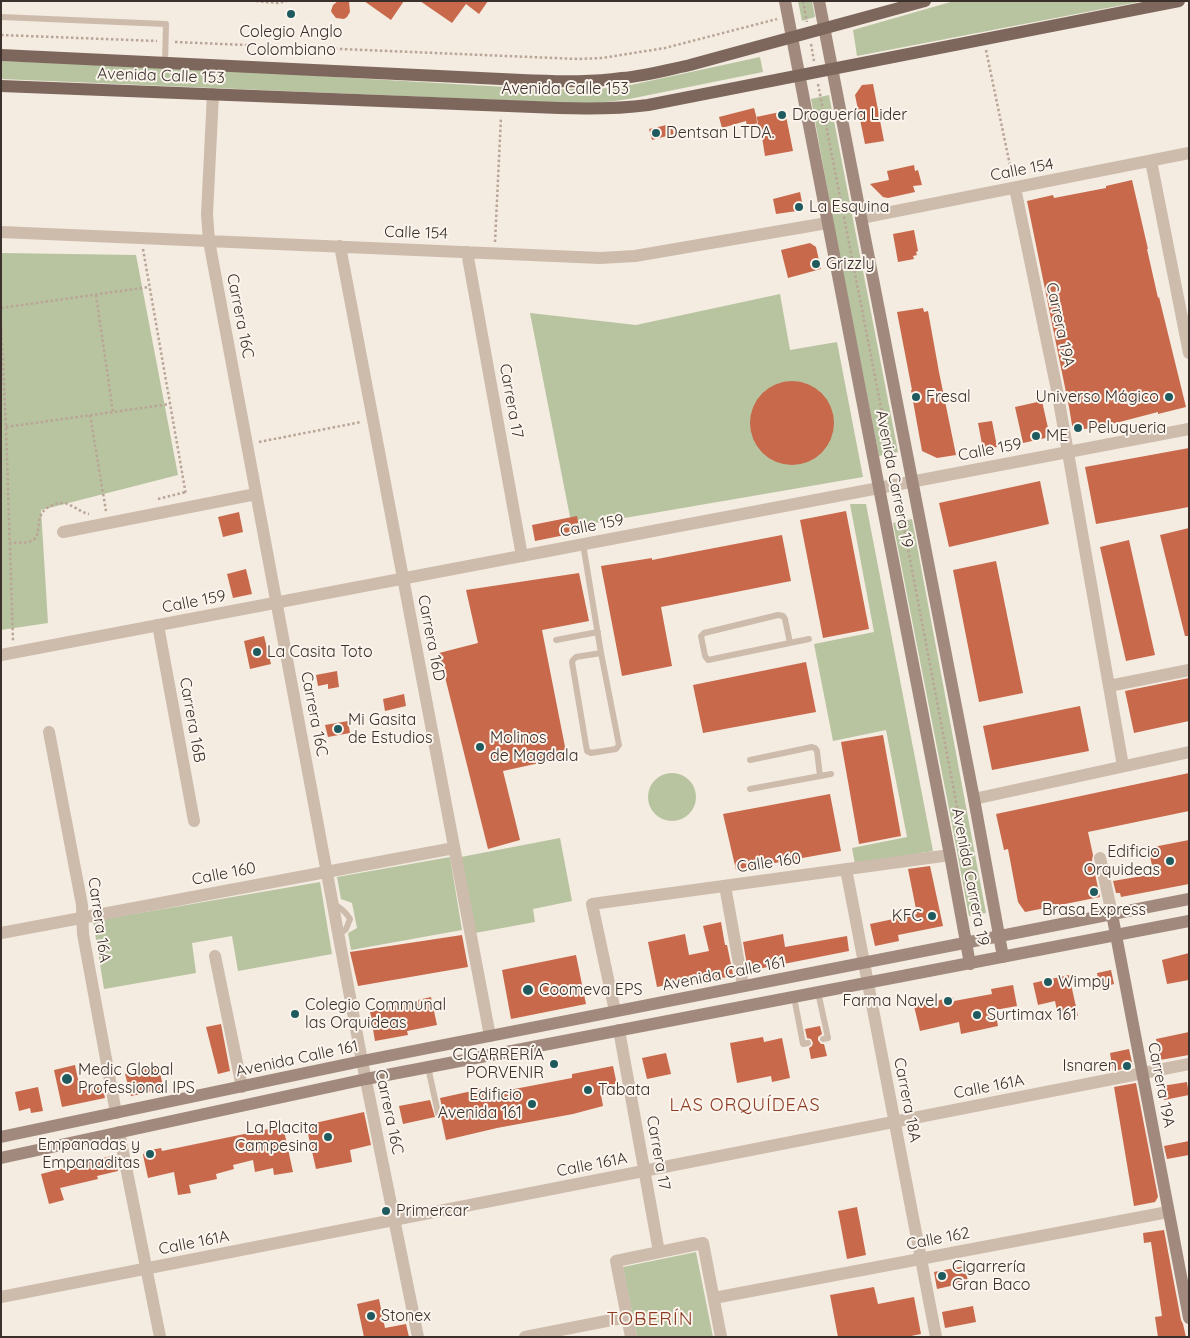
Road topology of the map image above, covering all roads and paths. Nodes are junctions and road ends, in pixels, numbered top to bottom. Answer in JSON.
{"nodes":[{"id":1,"x":256,"y":1,"type":"edge"},
{"id":2,"x":287,"y":1,"type":"edge"},
{"id":3,"x":785,"y":1,"type":"edge"},
{"id":4,"x":803,"y":1,"type":"edge"},
{"id":5,"x":819,"y":1,"type":"edge"},
{"id":6,"x":925,"y":1,"type":"edge"},
{"id":7,"x":1180,"y":1,"type":"edge"},
{"id":8,"x":1159,"y":3,"type":"edge"},
{"id":9,"x":787,"y":16,"type":"junction"},
{"id":10,"x":1,"y":17,"type":"edge"},
{"id":11,"x":824,"y":29,"type":"junction"},
{"id":12,"x":809,"y":33,"type":"junction"},
{"id":13,"x":1,"y":35,"type":"edge"},
{"id":14,"x":792,"y":38,"type":"junction"},
{"id":15,"x":984,"y":39,"type":"junction"},
{"id":16,"x":166,"y":42,"type":"junction"},
{"id":17,"x":1,"y":55,"type":"edge"},
{"id":18,"x":165,"y":63,"type":"junction"},
{"id":19,"x":832,"y":69,"type":"junction"},
{"id":20,"x":816,"y":72,"type":"junction"},
{"id":21,"x":799,"y":75,"type":"junction"},
{"id":22,"x":1,"y":86,"type":"edge"},
{"id":23,"x":213,"y":94,"type":"junction"},
{"id":24,"x":502,"y":106,"type":"junction"},
{"id":25,"x":1189,"y":153,"type":"edge"},
{"id":26,"x":1151,"y":160,"type":"junction"},
{"id":27,"x":1015,"y":188,"type":"junction"},
{"id":28,"x":861,"y":218,"type":"junction"},
{"id":29,"x":827,"y":223,"type":"junction"},
{"id":30,"x":1,"y":232,"type":"edge"},
{"id":31,"x":142,"y":238,"type":"junction"},
{"id":32,"x":209,"y":241,"type":"junction"},
{"id":33,"x":340,"y":246,"type":"junction"},
{"id":34,"x":467,"y":252,"type":"junction"},
{"id":35,"x":494,"y":253,"type":"junction"},
{"id":36,"x":149,"y":287,"type":"junction"},
{"id":37,"x":96,"y":295,"type":"junction"},
{"id":38,"x":1,"y":308,"type":"edge"},
{"id":39,"x":1,"y":323,"type":"edge"},
{"id":40,"x":1189,"y":353,"type":"edge"},
{"id":41,"x":170,"y":404,"type":"junction"},
{"id":42,"x":113,"y":412,"type":"junction"},
{"id":43,"x":90,"y":415,"type":"junction"},
{"id":44,"x":1,"y":418,"type":"edge"},
{"id":45,"x":6,"y":418,"type":"junction"},
{"id":46,"x":372,"y":419,"type":"junction"},
{"id":47,"x":6,"y":427,"type":"junction"},
{"id":48,"x":1189,"y":429,"type":"edge"},
{"id":49,"x":247,"y":444,"type":"junction"},
{"id":50,"x":1067,"y":452,"type":"junction"},
{"id":51,"x":912,"y":482,"type":"junction"},
{"id":52,"x":896,"y":485,"type":"junction"},
{"id":53,"x":878,"y":488,"type":"junction"},
{"id":54,"x":256,"y":494,"type":"junction"},
{"id":55,"x":188,"y":507,"type":"junction"},
{"id":56,"x":106,"y":511,"type":"dead end"},
{"id":57,"x":63,"y":532,"type":"dead end"},
{"id":58,"x":583,"y":544,"type":"junction"},
{"id":59,"x":522,"y":556,"type":"junction"},
{"id":60,"x":403,"y":578,"type":"junction"},
{"id":61,"x":276,"y":603,"type":"junction"},
{"id":62,"x":158,"y":625,"type":"junction"},
{"id":63,"x":598,"y":632,"type":"junction"},
{"id":64,"x":809,"y":639,"type":"dead end"},
{"id":65,"x":556,"y":640,"type":"dead end"},
{"id":66,"x":790,"y":643,"type":"junction"},
{"id":67,"x":601,"y":653,"type":"junction"},
{"id":68,"x":7,"y":654,"type":"edge"},
{"id":69,"x":1189,"y":670,"type":"edge"},
{"id":70,"x":1109,"y":686,"type":"junction"},
{"id":71,"x":49,"y":732,"type":"dead end"},
{"id":72,"x":1189,"y":752,"type":"edge"},
{"id":73,"x":750,"y":760,"type":"dead end"},
{"id":74,"x":1123,"y":766,"type":"junction"},
{"id":75,"x":831,"y":774,"type":"dead end"},
{"id":76,"x":820,"y":776,"type":"junction"},
{"id":77,"x":750,"y":789,"type":"dead end"},
{"id":78,"x":974,"y":799,"type":"junction"},
{"id":79,"x":194,"y":821,"type":"dead end"},
{"id":80,"x":454,"y":848,"type":"junction"},
{"id":81,"x":950,"y":855,"type":"junction"},
{"id":82,"x":1100,"y":858,"type":"dead end"},
{"id":83,"x":846,"y":869,"type":"junction"},
{"id":84,"x":327,"y":872,"type":"junction"},
{"id":85,"x":725,"y":886,"type":"junction"},
{"id":86,"x":1189,"y":899,"type":"edge"},
{"id":87,"x":1112,"y":914,"type":"junction"},
{"id":88,"x":82,"y":918,"type":"junction"},
{"id":89,"x":1189,"y":921,"type":"edge"},
{"id":90,"x":981,"y":932,"type":"dead end"},
{"id":91,"x":1,"y":934,"type":"edge"},
{"id":92,"x":1116,"y":935,"type":"junction"},
{"id":93,"x":1000,"y":936,"type":"junction"},
{"id":94,"x":966,"y":942,"type":"junction"},
{"id":95,"x":215,"y":956,"type":"dead end"},
{"id":96,"x":1004,"y":957,"type":"junction"},
{"id":97,"x":864,"y":962,"type":"junction"},
{"id":98,"x":970,"y":964,"type":"junction"},
{"id":99,"x":868,"y":983,"type":"junction"},
{"id":100,"x":743,"y":986,"type":"junction"},
{"id":101,"x":818,"y":992,"type":"junction"},
{"id":102,"x":794,"y":997,"type":"junction"},
{"id":103,"x":615,"y":1011,"type":"junction"},
{"id":104,"x":619,"y":1030,"type":"junction"},
{"id":105,"x":490,"y":1036,"type":"junction"},
{"id":106,"x":823,"y":1039,"type":"dead end"},
{"id":107,"x":808,"y":1043,"type":"dead end"},
{"id":108,"x":362,"y":1062,"type":"junction"},
{"id":109,"x":1189,"y":1064,"type":"edge"},
{"id":110,"x":428,"y":1067,"type":"junction"},
{"id":111,"x":1142,"y":1073,"type":"junction"},
{"id":112,"x":366,"y":1079,"type":"junction"},
{"id":113,"x":242,"y":1087,"type":"junction"},
{"id":114,"x":116,"y":1113,"type":"junction"},
{"id":115,"x":438,"y":1114,"type":"dead end"},
{"id":116,"x":894,"y":1122,"type":"junction"},
{"id":117,"x":119,"y":1132,"type":"junction"},
{"id":118,"x":1,"y":1137,"type":"edge"},
{"id":119,"x":1,"y":1158,"type":"edge"},
{"id":120,"x":644,"y":1171,"type":"junction"},
{"id":121,"x":1168,"y":1212,"type":"junction"},
{"id":122,"x":394,"y":1220,"type":"junction"},
{"id":123,"x":659,"y":1252,"type":"junction"},
{"id":124,"x":921,"y":1258,"type":"junction"},
{"id":125,"x":147,"y":1269,"type":"junction"},
{"id":126,"x":1,"y":1297,"type":"edge"},
{"id":127,"x":714,"y":1298,"type":"junction"},
{"id":128,"x":627,"y":1317,"type":"junction"},
{"id":129,"x":1189,"y":1318,"type":"edge"},
{"id":130,"x":160,"y":1337,"type":"edge"},
{"id":131,"x":418,"y":1337,"type":"edge"},
{"id":132,"x":525,"y":1337,"type":"edge"},
{"id":133,"x":631,"y":1337,"type":"edge"},
{"id":134,"x":721,"y":1337,"type":"edge"},
{"id":135,"x":936,"y":1337,"type":"edge"}],
"edges":[{"from":1,"to":2,"type":"path"},
{"from":3,"to":9,"type":"main road","name":"Avenida Carrera 19"},
{"from":4,"to":12,"type":"path"},
{"from":5,"to":11,"type":"main road","name":"Avenida Carrera 19"},
{"from":6,"to":11,"type":"main road","name":"Avenida Calle 153"},
{"from":7,"to":8,"type":"main road","name":"Avenida Calle 153"},
{"from":8,"to":15,"type":"main road","name":"Avenida Calle 153"},
{"from":9,"to":14,"type":"main road","name":"Avenida Carrera 19"},
{"from":9,"to":16,"type":"path"},
{"from":10,"to":16,"type":"lane"},
{"from":11,"to":12,"type":"main road","name":"Avenida Calle 153"},
{"from":11,"to":19,"type":"main road","name":"Avenida Carrera 19"},
{"from":12,"to":14,"type":"main road","name":"Avenida Calle 153"},
{"from":12,"to":20,"type":"path"},
{"from":13,"to":16,"type":"path"},
{"from":14,"to":18,"type":"main road","name":"Avenida Calle 153"},
{"from":14,"to":21,"type":"main road","name":"Avenida Carrera 19"},
{"from":15,"to":19,"type":"main road","name":"Avenida Calle 153"},
{"from":15,"to":27,"type":"path"},
{"from":16,"to":18,"type":"lane"},
{"from":17,"to":18,"type":"main road","name":"Avenida Calle 153"},
{"from":19,"to":20,"type":"main road","name":"Avenida Calle 153"},
{"from":19,"to":28,"type":"main road","name":"Avenida Carrera 19"},
{"from":20,"to":21,"type":"main road","name":"Avenida Calle 153"},
{"from":20,"to":52,"type":"path"},
{"from":21,"to":24,"type":"main road","name":"Avenida Calle 153"},
{"from":21,"to":29,"type":"main road","name":"Avenida Carrera 19"},
{"from":22,"to":23,"type":"main road","name":"Avenida Calle 153"},
{"from":23,"to":24,"type":"main road","name":"Avenida Calle 153"},
{"from":23,"to":32,"type":"street","name":"Carrera 16C"},
{"from":24,"to":35,"type":"path"},
{"from":25,"to":26,"type":"street","name":"Calle 154"},
{"from":26,"to":27,"type":"street","name":"Calle 154"},
{"from":26,"to":40,"type":"street"},
{"from":27,"to":28,"type":"street","name":"Calle 154"},
{"from":27,"to":50,"type":"street","name":"Carrera 19A"},
{"from":28,"to":51,"type":"main road","name":"Avenida Carrera 19"},
{"from":29,"to":35,"type":"street","name":"Calle 154"},
{"from":29,"to":53,"type":"main road","name":"Avenida Carrera 19"},
{"from":30,"to":31,"type":"street","name":"Calle 154"},
{"from":31,"to":32,"type":"street","name":"Calle 154"},
{"from":31,"to":36,"type":"path"},
{"from":32,"to":33,"type":"street","name":"Calle 154"},
{"from":32,"to":49,"type":"street","name":"Carrera 16C"},
{"from":33,"to":34,"type":"street","name":"Calle 154"},
{"from":33,"to":46,"type":"street","name":"Carrera 16D"},
{"from":34,"to":35,"type":"street","name":"Calle 154"},
{"from":34,"to":59,"type":"street","name":"Carrera 17"},
{"from":36,"to":37,"type":"path"},
{"from":36,"to":41,"type":"path"},
{"from":37,"to":38,"type":"path"},
{"from":37,"to":42,"type":"path"},
{"from":39,"to":45,"type":"path"},
{"from":41,"to":42,"type":"path"},
{"from":41,"to":55,"type":"path"},
{"from":42,"to":43,"type":"path"},
{"from":43,"to":47,"type":"path"},
{"from":43,"to":56,"type":"path"},
{"from":44,"to":45,"type":"path"},
{"from":45,"to":47,"type":"path"},
{"from":46,"to":49,"type":"path"},
{"from":46,"to":60,"type":"street","name":"Carrera 16D"},
{"from":47,"to":68,"type":"path"},
{"from":48,"to":50,"type":"street","name":"Calle 159"},
{"from":49,"to":54,"type":"street","name":"Carrera 16C"},
{"from":50,"to":51,"type":"street","name":"Calle 159"},
{"from":50,"to":70,"type":"street","name":"Carrera 19A"},
{"from":51,"to":52,"type":"street","name":"Calle 159"},
{"from":51,"to":78,"type":"main road","name":"Avenida Carrera 19"},
{"from":52,"to":53,"type":"street","name":"Calle 159"},
{"from":52,"to":90,"type":"path"},
{"from":53,"to":58,"type":"street","name":"Calle 159"},
{"from":53,"to":81,"type":"main road","name":"Avenida Carrera 19"},
{"from":54,"to":55,"type":"street"},
{"from":54,"to":61,"type":"street","name":"Carrera 16C"},
{"from":55,"to":57,"type":"street"},
{"from":58,"to":59,"type":"street","name":"Calle 159"},
{"from":58,"to":63,"type":"lane"},
{"from":59,"to":60,"type":"street","name":"Calle 159"},
{"from":60,"to":61,"type":"street","name":"Calle 159"},
{"from":60,"to":80,"type":"street","name":"Carrera 16D"},
{"from":61,"to":62,"type":"street","name":"Calle 159"},
{"from":61,"to":84,"type":"street","name":"Carrera 16C"},
{"from":62,"to":68,"type":"street","name":"Calle 159"},
{"from":62,"to":79,"type":"street","name":"Carrera 16B"},
{"from":63,"to":65,"type":"lane"},
{"from":63,"to":67,"type":"lane"},
{"from":64,"to":66,"type":"lane"},
{"from":66,"to":66,"type":"lane"},
{"from":67,"to":67,"type":"lane"},
{"from":69,"to":70,"type":"street"},
{"from":70,"to":74,"type":"street","name":"Carrera 19A"},
{"from":71,"to":88,"type":"street","name":"Carrera 16A"},
{"from":72,"to":74,"type":"street"},
{"from":73,"to":76,"type":"lane"},
{"from":74,"to":78,"type":"street"},
{"from":75,"to":76,"type":"lane"},
{"from":76,"to":77,"type":"lane"},
{"from":78,"to":93,"type":"main road","name":"Avenida Carrera 19"},
{"from":80,"to":84,"type":"street","name":"Calle 160"},
{"from":80,"to":105,"type":"street","name":"Carrera 16D"},
{"from":81,"to":83,"type":"street","name":"Calle 160"},
{"from":81,"to":94,"type":"main road","name":"Avenida Carrera 19"},
{"from":82,"to":87,"type":"street","name":"Carrera 19A"},
{"from":83,"to":85,"type":"street","name":"Calle 160"},
{"from":83,"to":97,"type":"street","name":"Carrera 18A"},
{"from":84,"to":88,"type":"street","name":"Calle 160"},
{"from":84,"to":108,"type":"street","name":"Carrera 16C"},
{"from":85,"to":100,"type":"street"},
{"from":85,"to":103,"type":"street","name":"Calle 160"},
{"from":86,"to":87,"type":"main road","name":"Avenida Calle 161"},
{"from":87,"to":92,"type":"main road","name":"Carrera 19A"},
{"from":87,"to":93,"type":"main road","name":"Avenida Calle 161"},
{"from":88,"to":91,"type":"street","name":"Calle 160"},
{"from":88,"to":114,"type":"street","name":"Carrera 16A"},
{"from":89,"to":92,"type":"main road","name":"Avenida Calle 161"},
{"from":92,"to":96,"type":"main road","name":"Avenida Calle 161"},
{"from":92,"to":111,"type":"main road","name":"Carrera 19A"},
{"from":93,"to":94,"type":"main road","name":"Avenida Calle 161"},
{"from":93,"to":96,"type":"main road","name":"Avenida Carrera 19"},
{"from":94,"to":97,"type":"main road","name":"Avenida Calle 161"},
{"from":94,"to":98,"type":"main road","name":"Avenida Carrera 19"},
{"from":95,"to":113,"type":"street"},
{"from":96,"to":98,"type":"main road","name":"Avenida Calle 161"},
{"from":97,"to":99,"type":"street","name":"Carrera 18A"},
{"from":97,"to":100,"type":"main road","name":"Avenida Calle 161"},
{"from":98,"to":99,"type":"main road","name":"Avenida Calle 161"},
{"from":99,"to":101,"type":"main road","name":"Avenida Calle 161"},
{"from":99,"to":116,"type":"street","name":"Carrera 18A"},
{"from":100,"to":103,"type":"main road","name":"Avenida Calle 161"},
{"from":101,"to":102,"type":"main road","name":"Avenida Calle 161"},
{"from":101,"to":106,"type":"lane"},
{"from":102,"to":104,"type":"main road","name":"Avenida Calle 161"},
{"from":102,"to":107,"type":"lane"},
{"from":103,"to":105,"type":"main road","name":"Avenida Calle 161"},
{"from":104,"to":110,"type":"main road","name":"Avenida Calle 161"},
{"from":104,"to":120,"type":"street","name":"Carrera 17"},
{"from":105,"to":108,"type":"main road","name":"Avenida Calle 161"},
{"from":108,"to":112,"type":"street","name":"Carrera 16C"},
{"from":108,"to":113,"type":"main road","name":"Avenida Calle 161"},
{"from":109,"to":111,"type":"street","name":"Calle 161A"},
{"from":110,"to":112,"type":"main road","name":"Avenida Calle 161"},
{"from":110,"to":115,"type":"lane"},
{"from":111,"to":116,"type":"street","name":"Calle 161A"},
{"from":111,"to":121,"type":"main road","name":"Carrera 19A"},
{"from":112,"to":117,"type":"main road","name":"Avenida Calle 161"},
{"from":112,"to":122,"type":"street","name":"Carrera 16C"},
{"from":113,"to":114,"type":"main road","name":"Avenida Calle 161"},
{"from":114,"to":118,"type":"main road","name":"Avenida Calle 161"},
{"from":116,"to":120,"type":"street","name":"Calle 161A"},
{"from":116,"to":124,"type":"street","name":"Carrera 18A"},
{"from":117,"to":119,"type":"main road","name":"Avenida Calle 161"},
{"from":117,"to":125,"type":"street"},
{"from":120,"to":122,"type":"street","name":"Calle 161A"},
{"from":120,"to":123,"type":"street","name":"Carrera 17"},
{"from":121,"to":124,"type":"street","name":"Calle 162"},
{"from":121,"to":129,"type":"main road","name":"Carrera 19A"},
{"from":122,"to":125,"type":"street","name":"Calle 161A"},
{"from":122,"to":131,"type":"street","name":"Carrera 16C"},
{"from":123,"to":127,"type":"street"},
{"from":123,"to":128,"type":"street"},
{"from":124,"to":127,"type":"street","name":"Calle 162"},
{"from":124,"to":135,"type":"street","name":"Carrera 18A"},
{"from":125,"to":126,"type":"street","name":"Calle 161A"},
{"from":125,"to":130,"type":"street"},
{"from":127,"to":134,"type":"street"},
{"from":128,"to":132,"type":"street"},
{"from":128,"to":133,"type":"street"}]}
